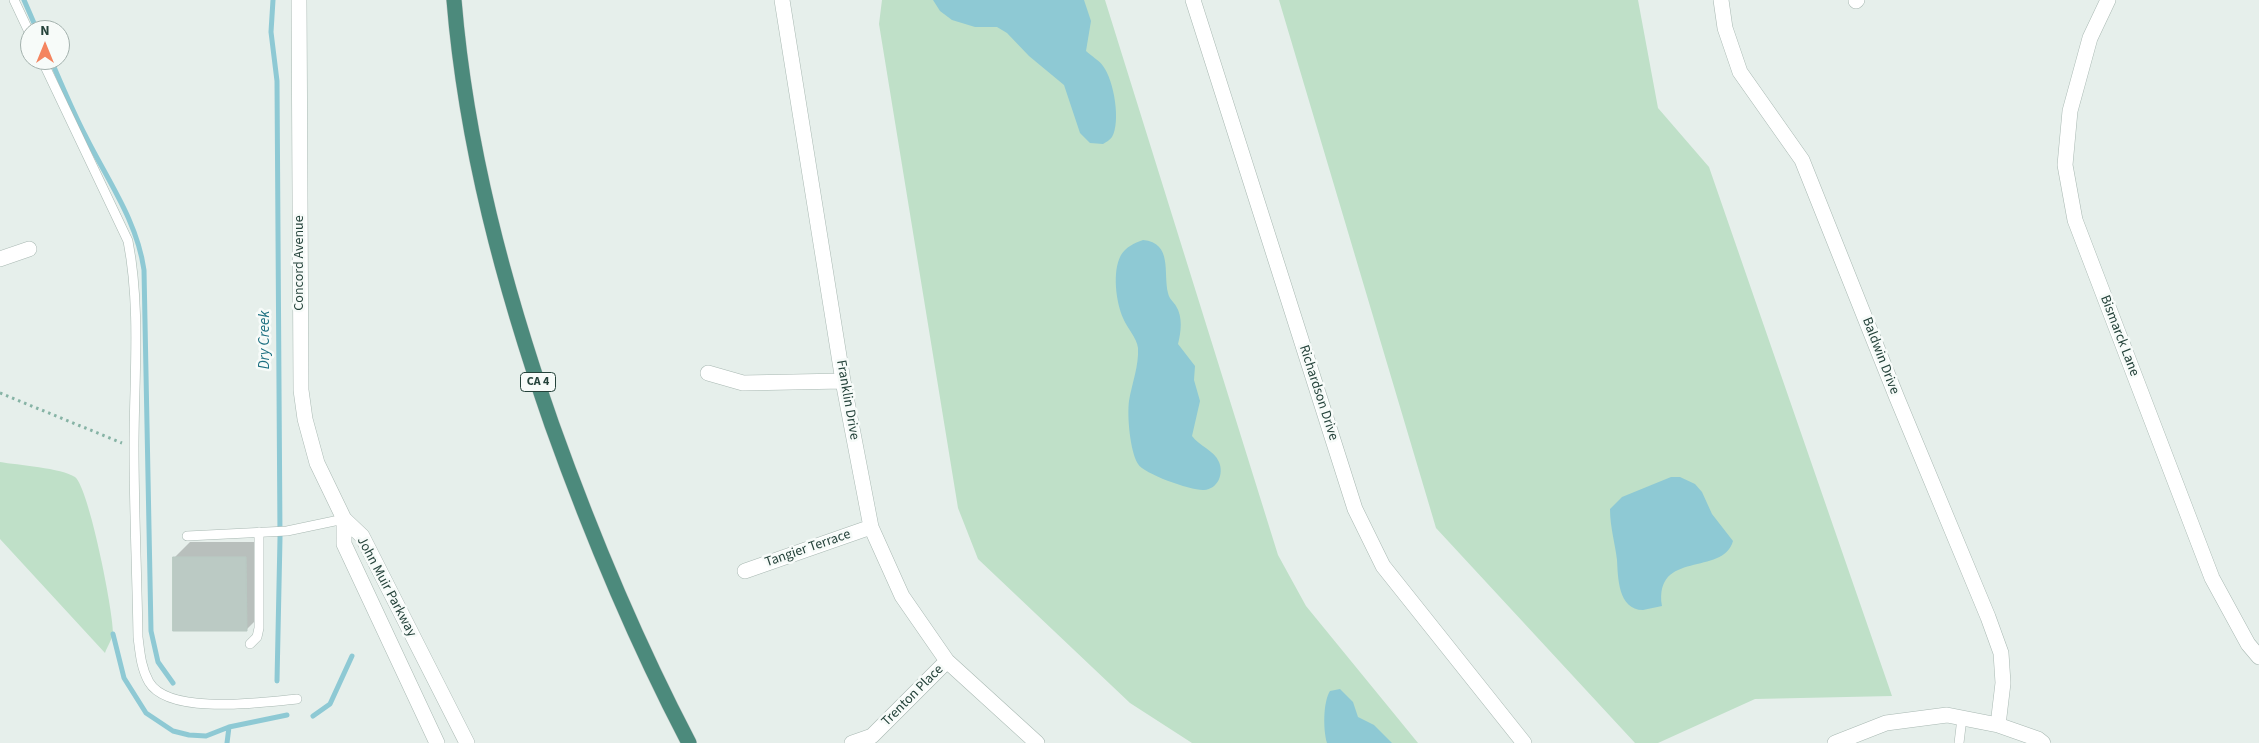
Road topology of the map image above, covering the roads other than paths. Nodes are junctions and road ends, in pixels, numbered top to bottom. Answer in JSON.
{"nodes":[{"id":1,"x":14,"y":0,"type":"edge"},
{"id":2,"x":299,"y":0,"type":"edge"},
{"id":3,"x":454,"y":0,"type":"edge"},
{"id":4,"x":782,"y":0,"type":"edge"},
{"id":5,"x":1193,"y":0,"type":"edge"},
{"id":6,"x":1721,"y":0,"type":"edge"},
{"id":7,"x":2108,"y":0,"type":"edge"},
{"id":8,"x":23,"y":20,"type":"edge"},
{"id":9,"x":47,"y":70,"type":"edge"},
{"id":10,"x":29,"y":249,"type":"dead end"},
{"id":11,"x":0,"y":259,"type":"edge"},
{"id":12,"x":708,"y":373,"type":"dead end"},
{"id":13,"x":843,"y":381,"type":"junction"},
{"id":14,"x":344,"y":519,"type":"junction"},
{"id":15,"x":871,"y":527,"type":"junction"},
{"id":16,"x":259,"y":532,"type":"junction"},
{"id":17,"x":187,"y":536,"type":"dead end"},
{"id":18,"x":744,"y":571,"type":"dead end"},
{"id":19,"x":250,"y":644,"type":"dead end"},
{"id":20,"x":2259,"y":657,"type":"edge"},
{"id":21,"x":947,"y":661,"type":"junction"},
{"id":22,"x":298,"y":699,"type":"dead end"},
{"id":23,"x":1962,"y":718,"type":"junction"},
{"id":24,"x":1998,"y":725,"type":"junction"},
{"id":25,"x":437,"y":743,"type":"edge"},
{"id":26,"x":467,"y":743,"type":"edge"},
{"id":27,"x":689,"y":743,"type":"edge"},
{"id":28,"x":852,"y":743,"type":"edge"},
{"id":29,"x":1037,"y":743,"type":"edge"},
{"id":30,"x":1524,"y":743,"type":"edge"},
{"id":31,"x":1835,"y":743,"type":"edge"},
{"id":32,"x":1959,"y":743,"type":"edge"},
{"id":33,"x":2043,"y":743,"type":"edge"}],
"edges":[{"from":1,"to":8,"type":"lane"},
{"from":2,"to":14,"type":"street","name":"Concord Avenue"},
{"from":3,"to":27,"type":"highway","number":"CA 4"},
{"from":4,"to":13,"type":"street","name":"Franklin Drive"},
{"from":5,"to":30,"type":"street","name":"Richardson Drive"},
{"from":6,"to":24,"type":"street","name":"Baldwin Drive"},
{"from":7,"to":20,"type":"street","name":"Bismarck Lane"},
{"from":9,"to":22,"type":"lane"},
{"from":10,"to":11,"type":"street"},
{"from":12,"to":13,"type":"street"},
{"from":13,"to":15,"type":"street","name":"Franklin Drive"},
{"from":14,"to":16,"type":"lane"},
{"from":14,"to":25,"type":"street","name":"John Muir Parkway"},
{"from":14,"to":26,"type":"street","name":"John Muir Parkway"},
{"from":15,"to":18,"type":"street","name":"Tangier Terrace"},
{"from":15,"to":21,"type":"street","name":"Franklin Drive"},
{"from":16,"to":17,"type":"lane"},
{"from":16,"to":19,"type":"lane"},
{"from":21,"to":28,"type":"street","name":"Trenton Place"},
{"from":21,"to":29,"type":"street","name":"Franklin Drive"},
{"from":23,"to":24,"type":"street"},
{"from":23,"to":31,"type":"street"},
{"from":23,"to":32,"type":"lane"},
{"from":24,"to":33,"type":"street"}]}
